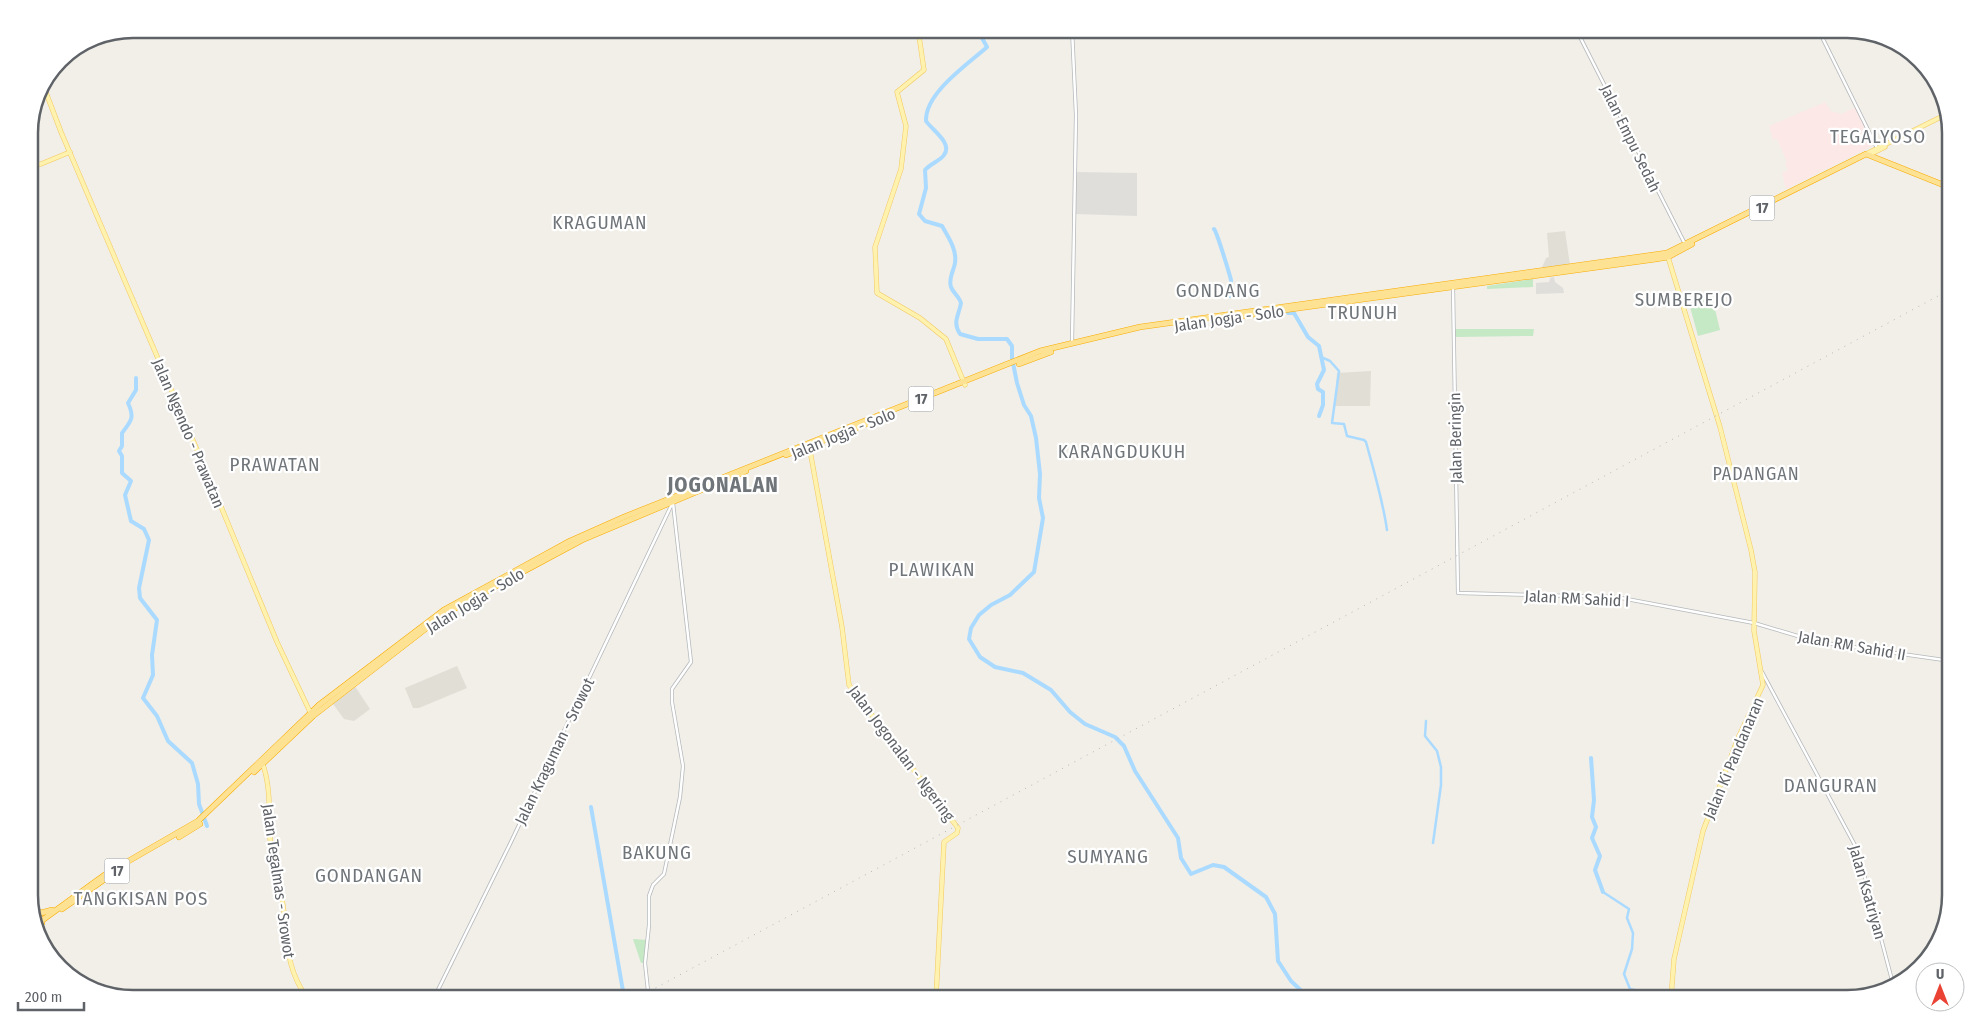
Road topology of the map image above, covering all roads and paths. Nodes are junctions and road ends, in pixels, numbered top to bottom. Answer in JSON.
{"nodes":[{"id":1,"x":919,"y":38,"type":"edge"},
{"id":2,"x":1072,"y":38,"type":"edge"},
{"id":3,"x":1582,"y":38,"type":"edge"},
{"id":4,"x":1822,"y":38,"type":"edge"},
{"id":5,"x":46,"y":94,"type":"edge"},
{"id":6,"x":1941,"y":116,"type":"edge"},
{"id":7,"x":1877,"y":148,"type":"junction"},
{"id":8,"x":70,"y":152,"type":"junction"},
{"id":9,"x":1867,"y":156,"type":"junction"},
{"id":10,"x":38,"y":164,"type":"edge"},
{"id":11,"x":1905,"y":170,"type":"junction"},
{"id":12,"x":1942,"y":184,"type":"edge"},
{"id":13,"x":1686,"y":245,"type":"junction"},
{"id":14,"x":1667,"y":255,"type":"junction"},
{"id":15,"x":1453,"y":286,"type":"junction"},
{"id":16,"x":1072,"y":342,"type":"junction"},
{"id":17,"x":1017,"y":363,"type":"junction"},
{"id":18,"x":964,"y":384,"type":"junction"},
{"id":19,"x":809,"y":444,"type":"junction"},
{"id":20,"x":673,"y":503,"type":"junction"},
{"id":21,"x":546,"y":556,"type":"junction"},
{"id":22,"x":1458,"y":592,"type":"joint"},
{"id":23,"x":1753,"y":624,"type":"junction"},
{"id":24,"x":1942,"y":660,"type":"edge"},
{"id":25,"x":1762,"y":672,"type":"junction"},
{"id":26,"x":1769,"y":683,"type":"junction"},
{"id":27,"x":1763,"y":685,"type":"junction"},
{"id":28,"x":311,"y":714,"type":"junction"},
{"id":29,"x":262,"y":762,"type":"junction"},
{"id":30,"x":86,"y":890,"type":"junction"},
{"id":31,"x":64,"y":903,"type":"junction"},
{"id":32,"x":39,"y":912,"type":"edge"},
{"id":33,"x":42,"y":921,"type":"edge"},
{"id":34,"x":41,"y":922,"type":"edge"},
{"id":35,"x":1892,"y":978,"type":"edge"},
{"id":36,"x":301,"y":990,"type":"edge"},
{"id":37,"x":438,"y":990,"type":"edge"},
{"id":38,"x":649,"y":990,"type":"edge"},
{"id":39,"x":936,"y":990,"type":"edge"},
{"id":40,"x":1671,"y":990,"type":"edge"}],
"edges":[{"from":1,"to":18,"type":"main road"},
{"from":2,"to":16,"type":"street"},
{"from":3,"to":13,"type":"street","name":"Jalan Empu Sedah"},
{"from":4,"to":7,"type":"street"},
{"from":5,"to":8,"type":"main road","name":"Jalan Ngendo - Prawatan"},
{"from":6,"to":7,"type":"main road"},
{"from":7,"to":9,"type":"main road"},
{"from":8,"to":10,"type":"main road"},
{"from":8,"to":28,"type":"main road","name":"Jalan Ngendo - Prawatan"},
{"from":9,"to":11,"type":"highway"},
{"from":9,"to":11,"type":"highway"},
{"from":9,"to":13,"type":"highway","name":"Jalan Jogja - Solo","number":"17"},
{"from":11,"to":12,"type":"highway"},
{"from":13,"to":14,"type":"highway","name":"Jalan Jogja - Solo","number":"17"},
{"from":14,"to":15,"type":"highway","name":"Jalan Jogja - Solo","number":"17"},
{"from":14,"to":23,"type":"main road","name":"Jalan Ki Pandanaran"},
{"from":15,"to":16,"type":"highway","name":"Jalan Jogja - Solo","number":"17"},
{"from":15,"to":17,"type":"highway","name":"Jalan Jogja - Solo","number":"17"},
{"from":15,"to":22,"type":"street","name":"Jalan Beringin"},
{"from":16,"to":17,"type":"highway","name":"Jalan Jogja - Solo","number":"17"},
{"from":17,"to":18,"type":"highway","name":"Jalan Jogja - Solo","number":"17"},
{"from":18,"to":19,"type":"highway","name":"Jalan Jogja - Solo","number":"17"},
{"from":19,"to":20,"type":"highway","name":"Jalan Jogja - Solo","number":"17"},
{"from":19,"to":21,"type":"highway","name":"Jalan Jogja - Solo","number":"17"},
{"from":19,"to":39,"type":"main road","name":"Jalan Jogonalan - Ngering"},
{"from":20,"to":21,"type":"highway","name":"Jalan Jogja - Solo","number":"17"},
{"from":20,"to":37,"type":"street","name":"Jalan Kraguman - Srowot"},
{"from":20,"to":38,"type":"street"},
{"from":21,"to":28,"type":"highway","name":"Jalan Jogja - Solo","number":"17"},
{"from":22,"to":23,"type":"street","name":"Jalan RM Sahid I"},
{"from":23,"to":24,"type":"street","name":"Jalan RM Sahid II"},
{"from":23,"to":25,"type":"main road","name":"Jalan Ki Pandanaran"},
{"from":25,"to":26,"type":"street","name":"Jalan Ksatriyan"},
{"from":25,"to":27,"type":"main road","name":"Jalan Ki Pandanaran"},
{"from":26,"to":27,"type":"main road"},
{"from":26,"to":35,"type":"street","name":"Jalan Ksatriyan"},
{"from":27,"to":40,"type":"main road","name":"Jalan Ki Pandanaran"},
{"from":28,"to":29,"type":"highway","name":"Jalan Jogja - Solo","number":"17"},
{"from":29,"to":30,"type":"highway","name":"Jalan Jogja - Solo","number":"17"},
{"from":29,"to":36,"type":"main road","name":"Jalan Tegalmas - Srowot"},
{"from":30,"to":31,"type":"highway","name":"Jalan Jogja - Solo","number":"17"},
{"from":30,"to":34,"type":"highway","name":"Jalan Jogja - Solo","number":"17"},
{"from":31,"to":32,"type":"highway"},
{"from":31,"to":33,"type":"highway","name":"Jalan Jogja - Solo","number":"17"}]}
